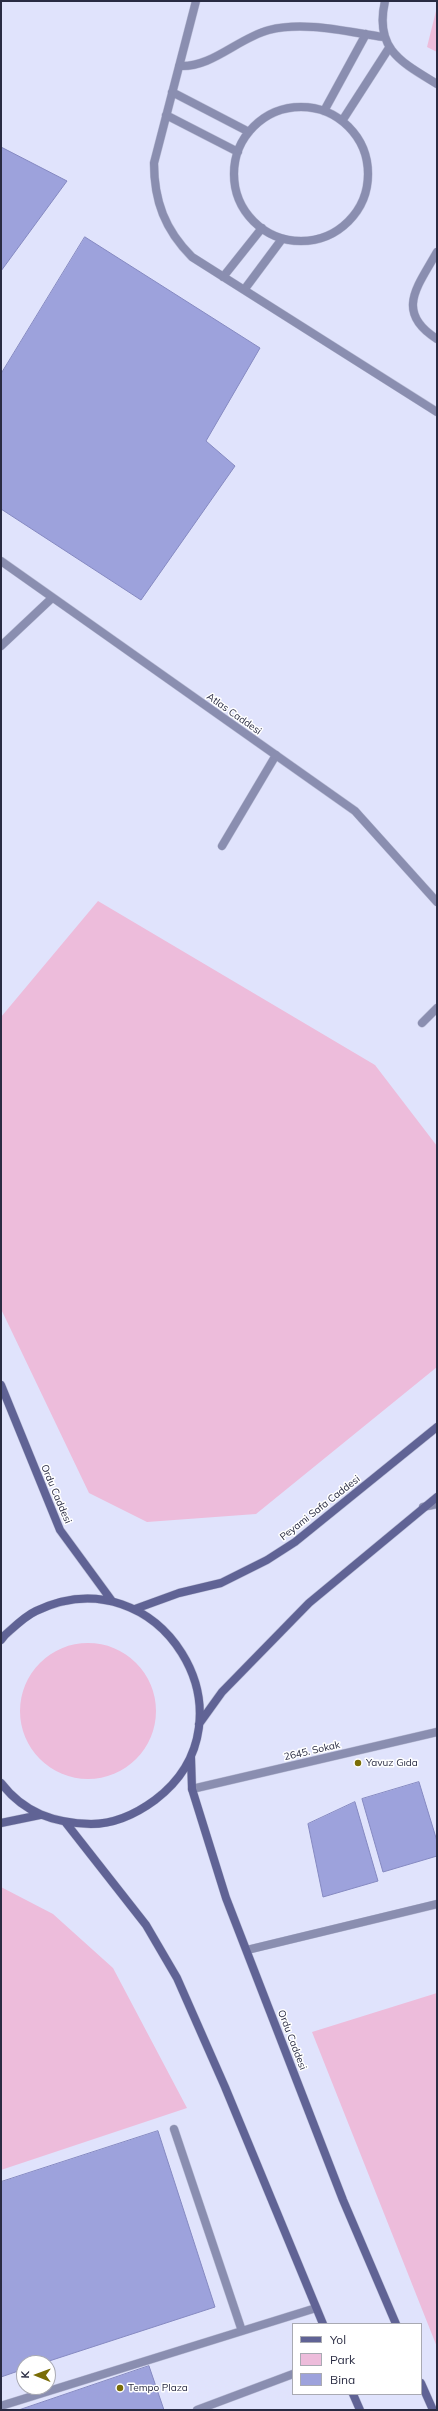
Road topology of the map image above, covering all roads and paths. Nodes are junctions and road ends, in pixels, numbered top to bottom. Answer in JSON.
{"nodes":[{"id":1,"x":196,"y":1,"type":"edge"},
{"id":2,"x":385,"y":1,"type":"edge"},
{"id":3,"x":366,"y":34,"type":"junction"},
{"id":4,"x":384,"y":37,"type":"junction"},
{"id":5,"x":389,"y":48,"type":"junction"},
{"id":6,"x":179,"y":66,"type":"junction"},
{"id":7,"x":437,"y":84,"type":"edge"},
{"id":8,"x":172,"y":92,"type":"junction"},
{"id":9,"x":324,"y":111,"type":"junction"},
{"id":10,"x":166,"y":114,"type":"junction"},
{"id":11,"x":342,"y":121,"type":"junction"},
{"id":12,"x":249,"y":132,"type":"junction"},
{"id":13,"x":238,"y":152,"type":"junction"},
{"id":14,"x":262,"y":228,"type":"junction"},
{"id":15,"x":282,"y":238,"type":"junction"},
{"id":16,"x":437,"y":252,"type":"edge"},
{"id":17,"x":434,"y":265,"type":"edge"},
{"id":18,"x":223,"y":277,"type":"junction"},
{"id":19,"x":244,"y":290,"type":"junction"},
{"id":20,"x":437,"y":340,"type":"edge"},
{"id":21,"x":437,"y":412,"type":"edge"},
{"id":22,"x":1,"y":561,"type":"edge"},
{"id":23,"x":52,"y":598,"type":"junction"},
{"id":24,"x":1,"y":646,"type":"edge"},
{"id":25,"x":276,"y":756,"type":"junction"},
{"id":26,"x":222,"y":846,"type":"dead end"},
{"id":27,"x":437,"y":902,"type":"edge"},
{"id":28,"x":437,"y":1008,"type":"edge"},
{"id":29,"x":422,"y":1023,"type":"dead end"},
{"id":30,"x":1,"y":1385,"type":"edge"},
{"id":31,"x":437,"y":1427,"type":"edge"},
{"id":32,"x":437,"y":1497,"type":"edge"},
{"id":33,"x":437,"y":1504,"type":"edge"},
{"id":34,"x":423,"y":1507,"type":"junction"},
{"id":35,"x":112,"y":1601,"type":"junction"},
{"id":36,"x":135,"y":1609,"type":"junction"},
{"id":37,"x":1,"y":1640,"type":"edge"},
{"id":38,"x":199,"y":1724,"type":"junction"},
{"id":39,"x":437,"y":1732,"type":"edge"},
{"id":40,"x":191,"y":1757,"type":"junction"},
{"id":41,"x":1,"y":1783,"type":"edge"},
{"id":42,"x":192,"y":1789,"type":"junction"},
{"id":43,"x":40,"y":1815,"type":"junction"},
{"id":44,"x":1,"y":1822,"type":"edge"},
{"id":45,"x":66,"y":1823,"type":"junction"},
{"id":46,"x":437,"y":1904,"type":"edge"},
{"id":47,"x":247,"y":1950,"type":"junction"},
{"id":48,"x":174,"y":2129,"type":"dead end"},
{"id":49,"x":316,"y":2308,"type":"junction"},
{"id":50,"x":323,"y":2323,"type":"edge"},
{"id":51,"x":396,"y":2323,"type":"edge"},
{"id":52,"x":242,"y":2330,"type":"junction"},
{"id":53,"x":292,"y":2374,"type":"edge"},
{"id":54,"x":422,"y":2385,"type":"edge"},
{"id":55,"x":353,"y":2395,"type":"edge"},
{"id":56,"x":1,"y":2406,"type":"edge"},
{"id":57,"x":434,"y":2407,"type":"edge"},
{"id":58,"x":197,"y":2410,"type":"edge"},
{"id":59,"x":360,"y":2410,"type":"edge"}],
"edges":[{"from":1,"to":6,"type":"street"},
{"from":2,"to":4,"type":"street"},
{"from":3,"to":4,"type":"street"},
{"from":3,"to":6,"type":"street"},
{"from":3,"to":9,"type":"street"},
{"from":4,"to":5,"type":"street"},
{"from":5,"to":7,"type":"street"},
{"from":5,"to":11,"type":"street"},
{"from":6,"to":8,"type":"street"},
{"from":8,"to":10,"type":"street"},
{"from":8,"to":12,"type":"street"},
{"from":9,"to":11,"type":"street"},
{"from":9,"to":12,"type":"street"},
{"from":10,"to":13,"type":"street"},
{"from":10,"to":18,"type":"street"},
{"from":11,"to":15,"type":"street"},
{"from":12,"to":13,"type":"street"},
{"from":13,"to":14,"type":"street"},
{"from":14,"to":15,"type":"street"},
{"from":14,"to":18,"type":"street"},
{"from":15,"to":19,"type":"street"},
{"from":16,"to":17,"type":"street"},
{"from":17,"to":20,"type":"street"},
{"from":18,"to":19,"type":"street"},
{"from":19,"to":21,"type":"street"},
{"from":22,"to":23,"type":"street","name":"Atlas Caddesi"},
{"from":23,"to":24,"type":"street"},
{"from":23,"to":25,"type":"street","name":"Atlas Caddesi"},
{"from":25,"to":26,"type":"street"},
{"from":25,"to":27,"type":"street","name":"Atlas Caddesi"},
{"from":28,"to":29,"type":"street"},
{"from":30,"to":35,"type":"main road","name":"Ordu Caddesi"},
{"from":31,"to":36,"type":"main road","name":"Peyami Safa Caddesi"},
{"from":32,"to":34,"type":"main road"},
{"from":33,"to":34,"type":"street"},
{"from":34,"to":38,"type":"main road"},
{"from":35,"to":36,"type":"main road"},
{"from":35,"to":37,"type":"main road"},
{"from":36,"to":38,"type":"main road"},
{"from":38,"to":40,"type":"main road"},
{"from":39,"to":42,"type":"street","name":"2645. Sokak"},
{"from":40,"to":42,"type":"main road","name":"Ordu Caddesi"},
{"from":40,"to":45,"type":"main road"},
{"from":41,"to":43,"type":"main road"},
{"from":42,"to":47,"type":"main road","name":"Ordu Caddesi"},
{"from":43,"to":44,"type":"main road"},
{"from":43,"to":45,"type":"main road"},
{"from":45,"to":49,"type":"main road"},
{"from":46,"to":47,"type":"street"},
{"from":47,"to":51,"type":"main road","name":"Ordu Caddesi"},
{"from":48,"to":52,"type":"street"},
{"from":49,"to":50,"type":"main road"},
{"from":49,"to":52,"type":"street"},
{"from":52,"to":56,"type":"street"},
{"from":53,"to":58,"type":"street"},
{"from":54,"to":57,"type":"main road"},
{"from":55,"to":59,"type":"main road"}]}
